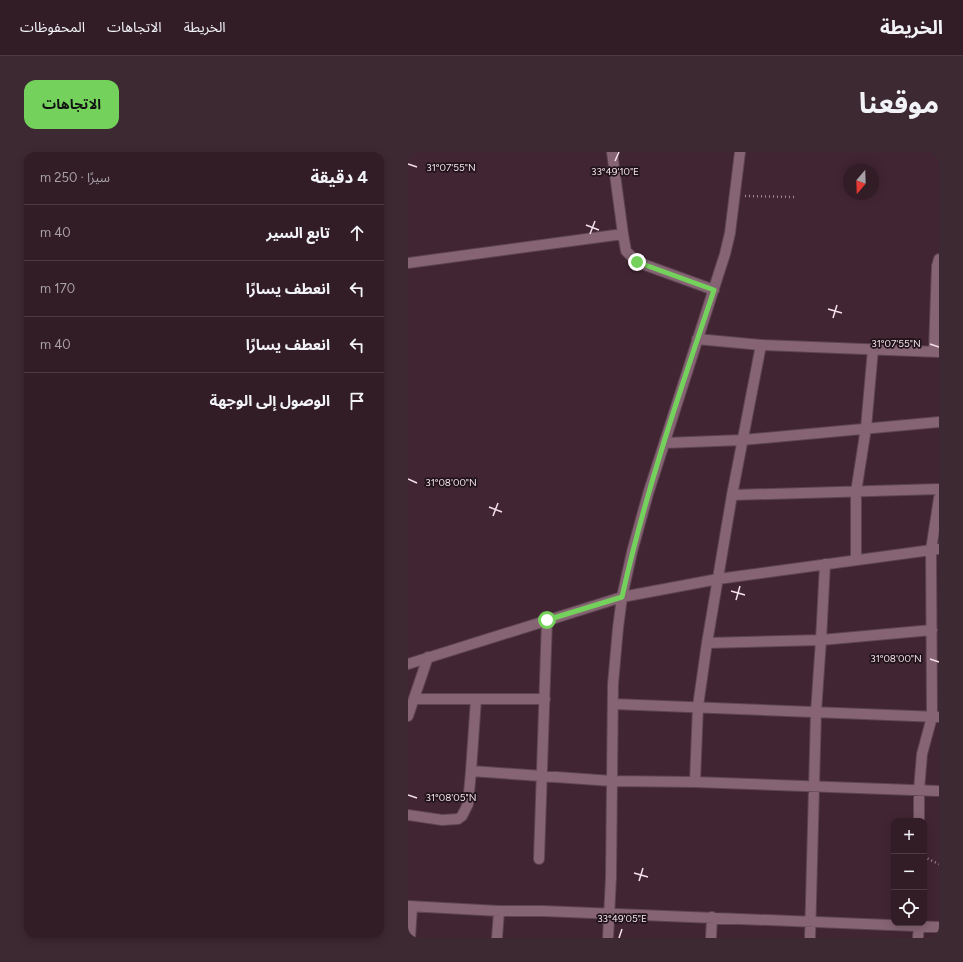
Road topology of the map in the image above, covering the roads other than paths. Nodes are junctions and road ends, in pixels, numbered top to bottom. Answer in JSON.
{"nodes":[{"id":1,"x":612,"y":152,"type":"edge"},
{"id":2,"x":740,"y":152,"type":"edge"},
{"id":3,"x":623,"y":234,"type":"junction"},
{"id":4,"x":939,"y":259,"type":"edge"},
{"id":5,"x":408,"y":263,"type":"edge"},
{"id":6,"x":714,"y":290,"type":"junction"},
{"id":7,"x":697,"y":340,"type":"junction"},
{"id":8,"x":761,"y":345,"type":"junction"},
{"id":9,"x":872,"y":349,"type":"junction"},
{"id":10,"x":937,"y":352,"type":"edge"},
{"id":11,"x":939,"y":422,"type":"edge"},
{"id":12,"x":866,"y":428,"type":"junction"},
{"id":13,"x":742,"y":440,"type":"junction"},
{"id":14,"x":665,"y":443,"type":"junction"},
{"id":15,"x":939,"y":490,"type":"edge"},
{"id":16,"x":856,"y":492,"type":"junction"},
{"id":17,"x":732,"y":495,"type":"junction"},
{"id":18,"x":939,"y":498,"type":"edge"},
{"id":19,"x":935,"y":549,"type":"edge"},
{"id":20,"x":856,"y":560,"type":"junction"},
{"id":21,"x":825,"y":564,"type":"junction"},
{"id":22,"x":718,"y":579,"type":"junction"},
{"id":23,"x":622,"y":597,"type":"junction"},
{"id":24,"x":547,"y":620,"type":"junction"},
{"id":25,"x":932,"y":630,"type":"junction"},
{"id":26,"x":821,"y":640,"type":"junction"},
{"id":27,"x":707,"y":643,"type":"junction"},
{"id":28,"x":428,"y":657,"type":"junction"},
{"id":29,"x":408,"y":664,"type":"edge"},
{"id":30,"x":414,"y":699,"type":"junction"},
{"id":31,"x":476,"y":699,"type":"junction"},
{"id":32,"x":545,"y":699,"type":"junction"},
{"id":33,"x":613,"y":704,"type":"junction"},
{"id":34,"x":698,"y":706,"type":"junction"},
{"id":35,"x":816,"y":712,"type":"junction"},
{"id":36,"x":408,"y":716,"type":"edge"},
{"id":37,"x":936,"y":717,"type":"edge"},
{"id":38,"x":471,"y":771,"type":"junction"},
{"id":39,"x":542,"y":777,"type":"junction"},
{"id":40,"x":612,"y":781,"type":"junction"},
{"id":41,"x":696,"y":782,"type":"junction"},
{"id":42,"x":813,"y":786,"type":"junction"},
{"id":43,"x":919,"y":790,"type":"junction"},
{"id":44,"x":939,"y":790,"type":"edge"},
{"id":45,"x":408,"y":815,"type":"edge"},
{"id":46,"x":919,"y":818,"type":"edge"},
{"id":47,"x":539,"y":859,"type":"dead end"},
{"id":48,"x":410,"y":906,"type":"edge"},
{"id":49,"x":499,"y":911,"type":"junction"},
{"id":50,"x":610,"y":913,"type":"junction"},
{"id":51,"x":712,"y":918,"type":"junction"},
{"id":52,"x":810,"y":922,"type":"junction"},
{"id":53,"x":891,"y":923,"type":"edge"},
{"id":54,"x":927,"y":925,"type":"edge"},
{"id":55,"x":919,"y":926,"type":"edge"},
{"id":56,"x":939,"y":926,"type":"edge"},
{"id":57,"x":410,"y":938,"type":"edge"},
{"id":58,"x":497,"y":938,"type":"edge"},
{"id":59,"x":608,"y":938,"type":"edge"},
{"id":60,"x":711,"y":938,"type":"edge"},
{"id":61,"x":810,"y":938,"type":"edge"},
{"id":62,"x":918,"y":938,"type":"edge"}],
"edges":[{"from":1,"to":3,"type":"street"},
{"from":2,"to":6,"type":"street"},
{"from":3,"to":5,"type":"street"},
{"from":3,"to":6,"type":"street"},
{"from":4,"to":10,"type":"street"},
{"from":6,"to":7,"type":"street"},
{"from":7,"to":8,"type":"street"},
{"from":7,"to":14,"type":"street"},
{"from":8,"to":9,"type":"street"},
{"from":8,"to":13,"type":"street"},
{"from":9,"to":10,"type":"street"},
{"from":9,"to":12,"type":"street"},
{"from":11,"to":12,"type":"street"},
{"from":12,"to":13,"type":"street"},
{"from":12,"to":16,"type":"street"},
{"from":13,"to":14,"type":"street"},
{"from":13,"to":17,"type":"street"},
{"from":14,"to":23,"type":"street"},
{"from":15,"to":16,"type":"street"},
{"from":16,"to":17,"type":"street"},
{"from":16,"to":20,"type":"street"},
{"from":17,"to":22,"type":"street"},
{"from":18,"to":19,"type":"street"},
{"from":19,"to":20,"type":"street"},
{"from":19,"to":25,"type":"street"},
{"from":20,"to":21,"type":"street"},
{"from":21,"to":22,"type":"street"},
{"from":21,"to":26,"type":"street"},
{"from":22,"to":23,"type":"street"},
{"from":22,"to":27,"type":"street"},
{"from":23,"to":24,"type":"street"},
{"from":23,"to":33,"type":"street"},
{"from":24,"to":28,"type":"street"},
{"from":24,"to":32,"type":"street"},
{"from":25,"to":26,"type":"street"},
{"from":25,"to":37,"type":"street"},
{"from":26,"to":27,"type":"street"},
{"from":26,"to":35,"type":"street"},
{"from":27,"to":34,"type":"street"},
{"from":28,"to":29,"type":"street"},
{"from":28,"to":30,"type":"street"},
{"from":30,"to":31,"type":"street"},
{"from":30,"to":36,"type":"street"},
{"from":31,"to":32,"type":"street"},
{"from":31,"to":38,"type":"street"},
{"from":32,"to":39,"type":"street"},
{"from":33,"to":34,"type":"street"},
{"from":33,"to":40,"type":"street"},
{"from":34,"to":35,"type":"street"},
{"from":34,"to":41,"type":"street"},
{"from":35,"to":37,"type":"street"},
{"from":35,"to":42,"type":"street"},
{"from":37,"to":43,"type":"street"},
{"from":38,"to":39,"type":"street"},
{"from":38,"to":45,"type":"street"},
{"from":39,"to":40,"type":"street"},
{"from":39,"to":47,"type":"street"},
{"from":40,"to":41,"type":"street"},
{"from":40,"to":50,"type":"street"},
{"from":41,"to":42,"type":"street"},
{"from":42,"to":43,"type":"street"},
{"from":42,"to":52,"type":"street"},
{"from":43,"to":44,"type":"street"},
{"from":43,"to":46,"type":"street"},
{"from":48,"to":49,"type":"street"},
{"from":48,"to":57,"type":"street"},
{"from":49,"to":50,"type":"street"},
{"from":49,"to":58,"type":"street"},
{"from":50,"to":51,"type":"street"},
{"from":50,"to":59,"type":"street"},
{"from":51,"to":52,"type":"street"},
{"from":51,"to":60,"type":"street"},
{"from":52,"to":53,"type":"street"},
{"from":52,"to":61,"type":"street"},
{"from":54,"to":56,"type":"street"},
{"from":55,"to":62,"type":"street"}]}
